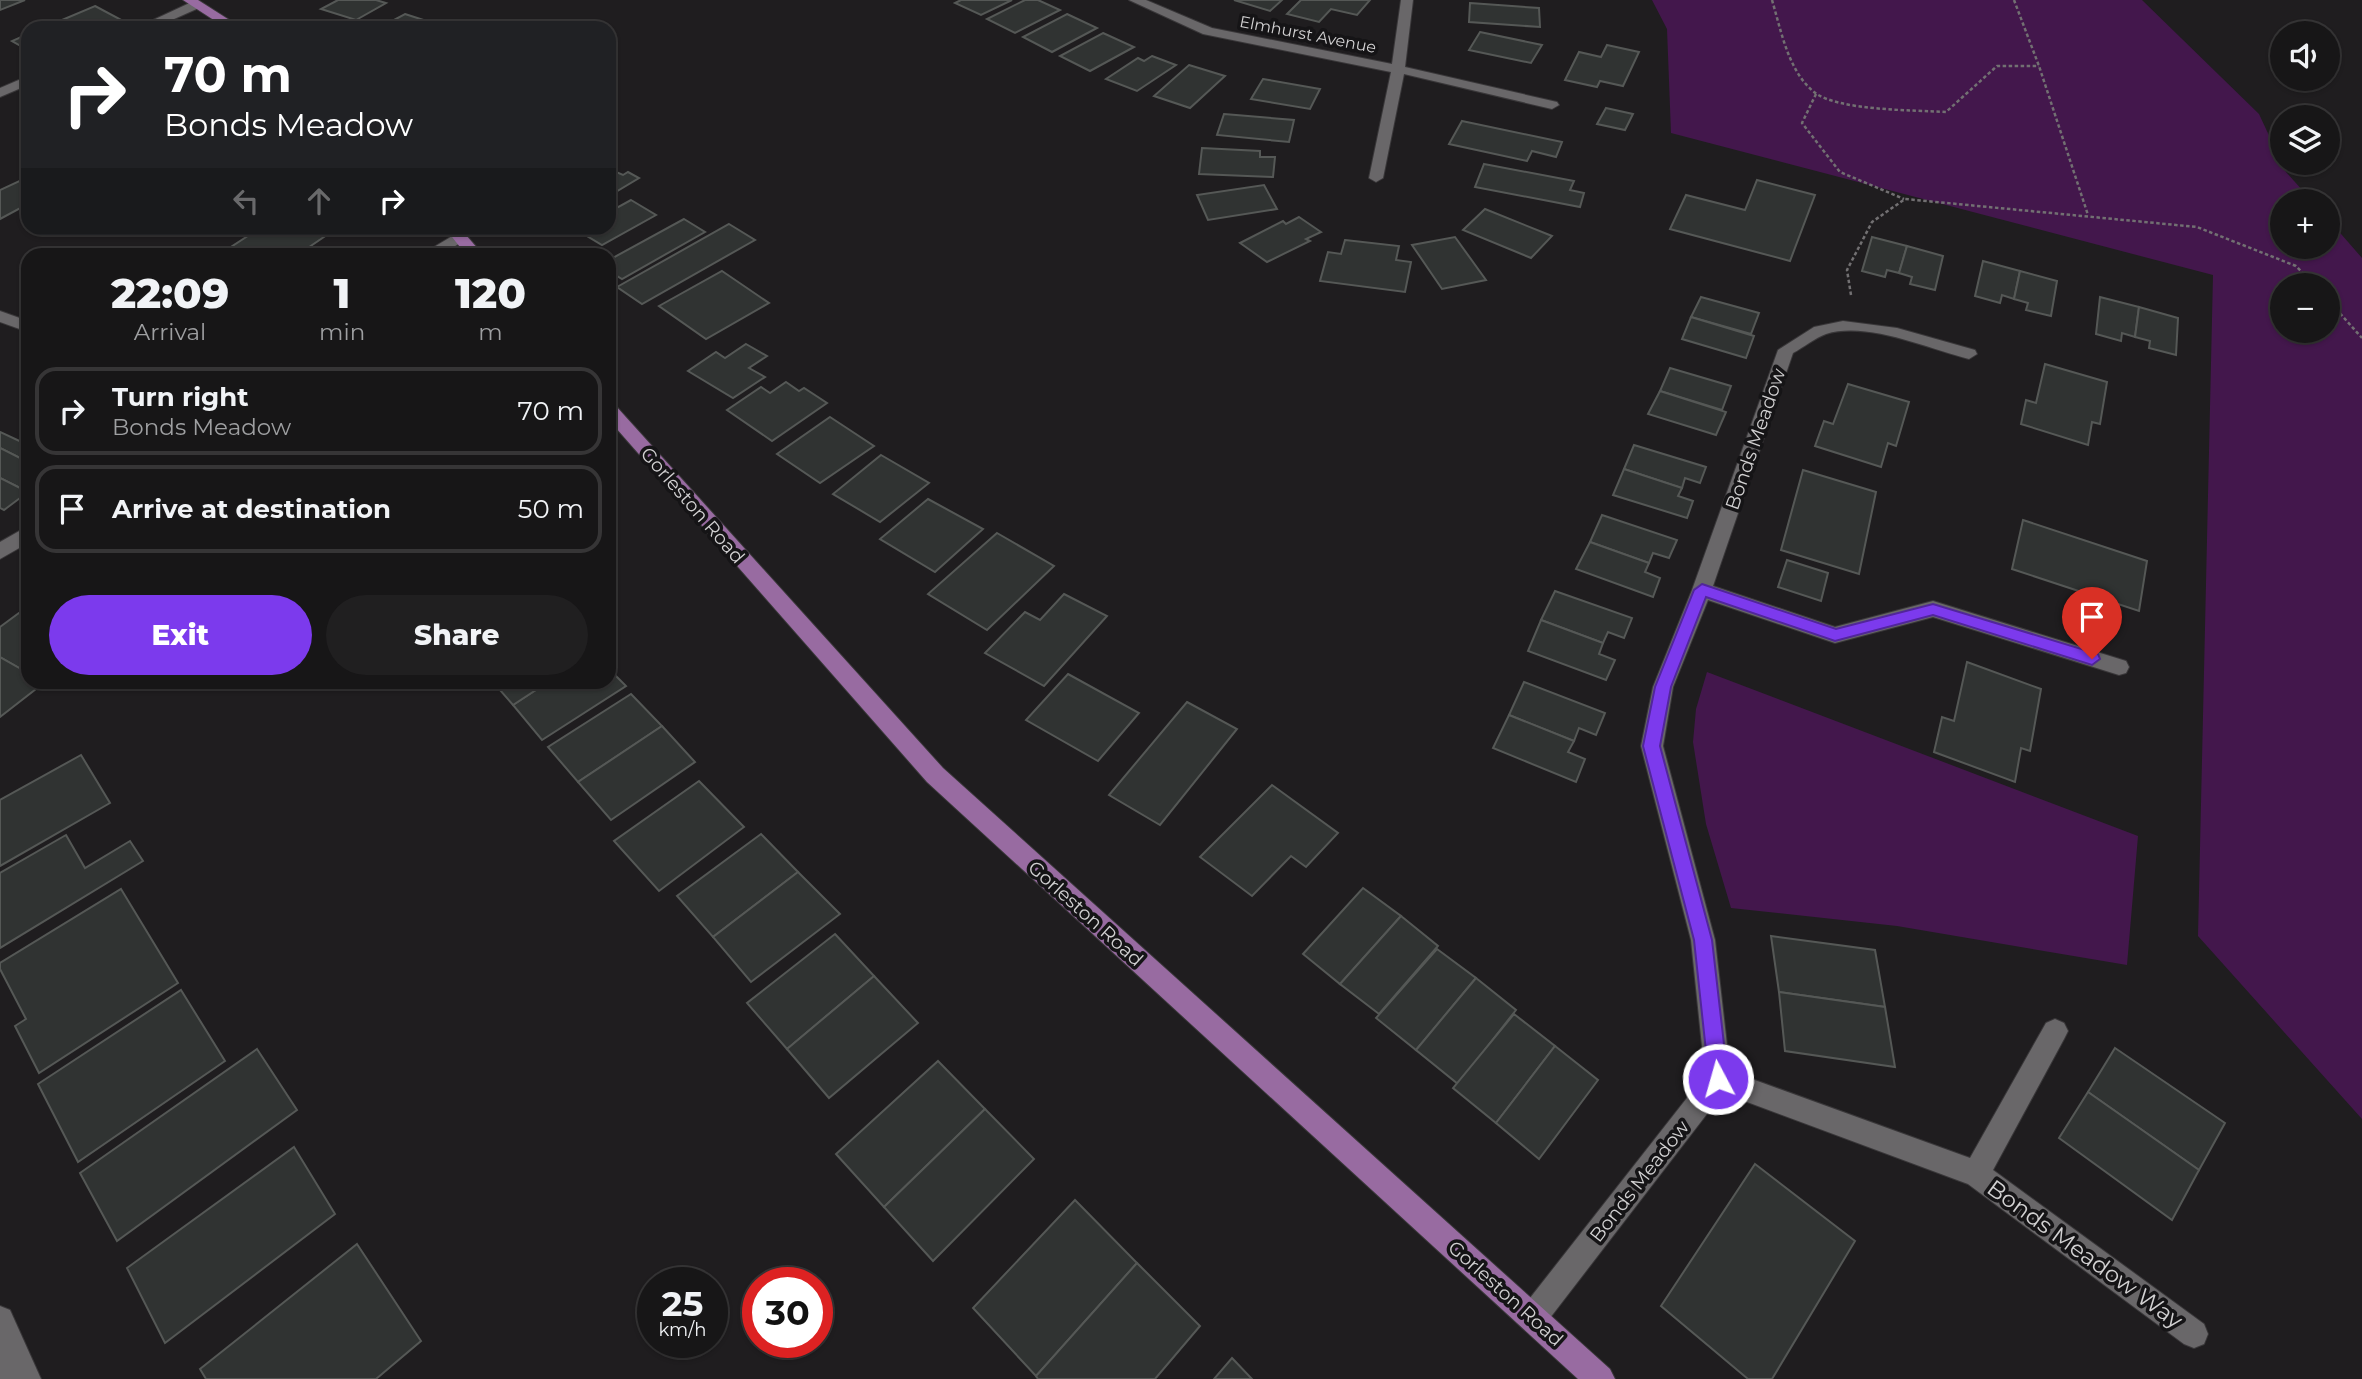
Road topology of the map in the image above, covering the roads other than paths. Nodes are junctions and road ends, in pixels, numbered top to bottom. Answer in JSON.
{"nodes":[{"id":1,"x":1135,"y":0,"type":"edge"},
{"id":2,"x":1407,"y":0,"type":"edge"},
{"id":3,"x":193,"y":2,"type":"edge"},
{"id":4,"x":156,"y":21,"type":"edge"},
{"id":5,"x":224,"y":21,"type":"edge"},
{"id":6,"x":1398,"y":69,"type":"junction"},
{"id":7,"x":21,"y":83,"type":"edge"},
{"id":8,"x":0,"y":93,"type":"edge"},
{"id":9,"x":1552,"y":105,"type":"dead end"},
{"id":10,"x":1377,"y":178,"type":"dead end"},
{"id":11,"x":452,"y":235,"type":"edge"},
{"id":12,"x":437,"y":248,"type":"edge"},
{"id":13,"x":0,"y":316,"type":"edge"},
{"id":14,"x":21,"y":324,"type":"edge"},
{"id":15,"x":1969,"y":354,"type":"dead end"},
{"id":16,"x":616,"y":417,"type":"edge"},
{"id":17,"x":21,"y":538,"type":"edge"},
{"id":18,"x":0,"y":552,"type":"edge"},
{"id":19,"x":1702,"y":590,"type":"junction"},
{"id":20,"x":2119,"y":667,"type":"dead end"},
{"id":21,"x":2055,"y":1031,"type":"dead end"},
{"id":22,"x":1718,"y":1079,"type":"junction"},
{"id":23,"x":1976,"y":1174,"type":"junction"},
{"id":24,"x":1532,"y":1317,"type":"junction"},
{"id":25,"x":0,"y":1320,"type":"edge"},
{"id":26,"x":2194,"y":1334,"type":"dead end"},
{"id":27,"x":15,"y":1371,"type":"edge"},
{"id":28,"x":1600,"y":1379,"type":"edge"}],
"edges":[{"from":1,"to":6,"type":"street","name":"Elmhurst Avenue"},
{"from":2,"to":6,"type":"street","name":"Elmhurst Avenue"},
{"from":3,"to":4,"type":"street"},
{"from":3,"to":5,"type":"main road"},
{"from":6,"to":9,"type":"street","name":"Elmhurst Avenue"},
{"from":6,"to":10,"type":"street","name":"Elmhurst Avenue"},
{"from":7,"to":8,"type":"street"},
{"from":11,"to":12,"type":"street"},
{"from":13,"to":14,"type":"street"},
{"from":15,"to":19,"type":"street","name":"Bonds Meadow"},
{"from":16,"to":24,"type":"main road","name":"Gorleston Road"},
{"from":17,"to":18,"type":"street"},
{"from":19,"to":20,"type":"street"},
{"from":19,"to":22,"type":"street","name":"Bonds Meadow"},
{"from":21,"to":23,"type":"street","name":"Bonds Meadow Way"},
{"from":22,"to":23,"type":"street","name":"Bonds Meadow Way"},
{"from":22,"to":24,"type":"street","name":"Bonds Meadow"},
{"from":23,"to":26,"type":"street","name":"Bonds Meadow Way"},
{"from":24,"to":28,"type":"main road","name":"Gorleston Road"},
{"from":25,"to":27,"type":"street"}]}
